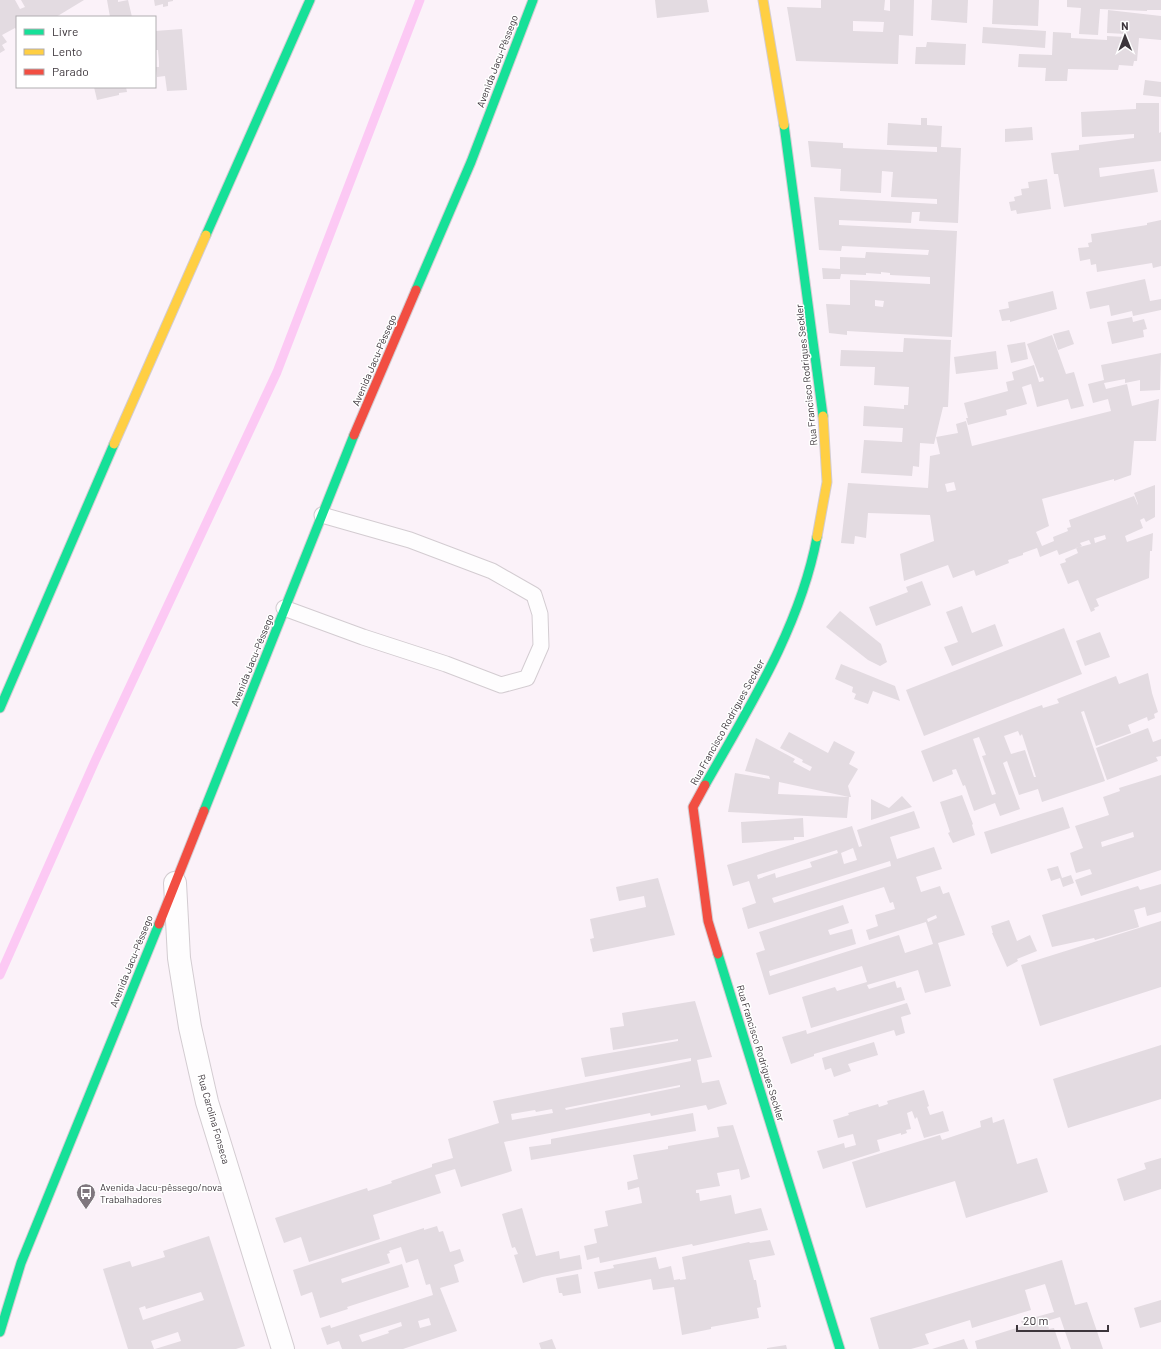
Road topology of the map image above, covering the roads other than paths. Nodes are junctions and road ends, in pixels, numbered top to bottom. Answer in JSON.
{"nodes":[{"id":1,"x":310,"y":0,"type":"edge"},
{"id":2,"x":533,"y":0,"type":"edge"},
{"id":3,"x":763,"y":0,"type":"edge"},
{"id":4,"x":322,"y":515,"type":"junction"},
{"id":5,"x":284,"y":608,"type":"junction"},
{"id":6,"x":0,"y":708,"type":"edge"},
{"id":7,"x":175,"y":883,"type":"junction"},
{"id":8,"x":0,"y":1332,"type":"edge"},
{"id":9,"x":283,"y":1349,"type":"edge"},
{"id":10,"x":840,"y":1349,"type":"edge"}],
"edges":[{"from":1,"to":6,"type":"main road"},
{"from":2,"to":4,"type":"main road","name":"Avenida Jacu-Pêssego"},
{"from":3,"to":10,"type":"main road","name":"Rua Francisco Rodrigues Seckler"},
{"from":4,"to":5,"type":"main road","name":"Avenida Jacu-Pêssego"},
{"from":4,"to":5,"type":"lane"},
{"from":5,"to":7,"type":"main road","name":"Avenida Jacu-Pêssego"},
{"from":7,"to":8,"type":"main road","name":"Avenida Jacu-Pêssego"},
{"from":7,"to":9,"type":"street","name":"Rua Carolina Fonseca"}]}
